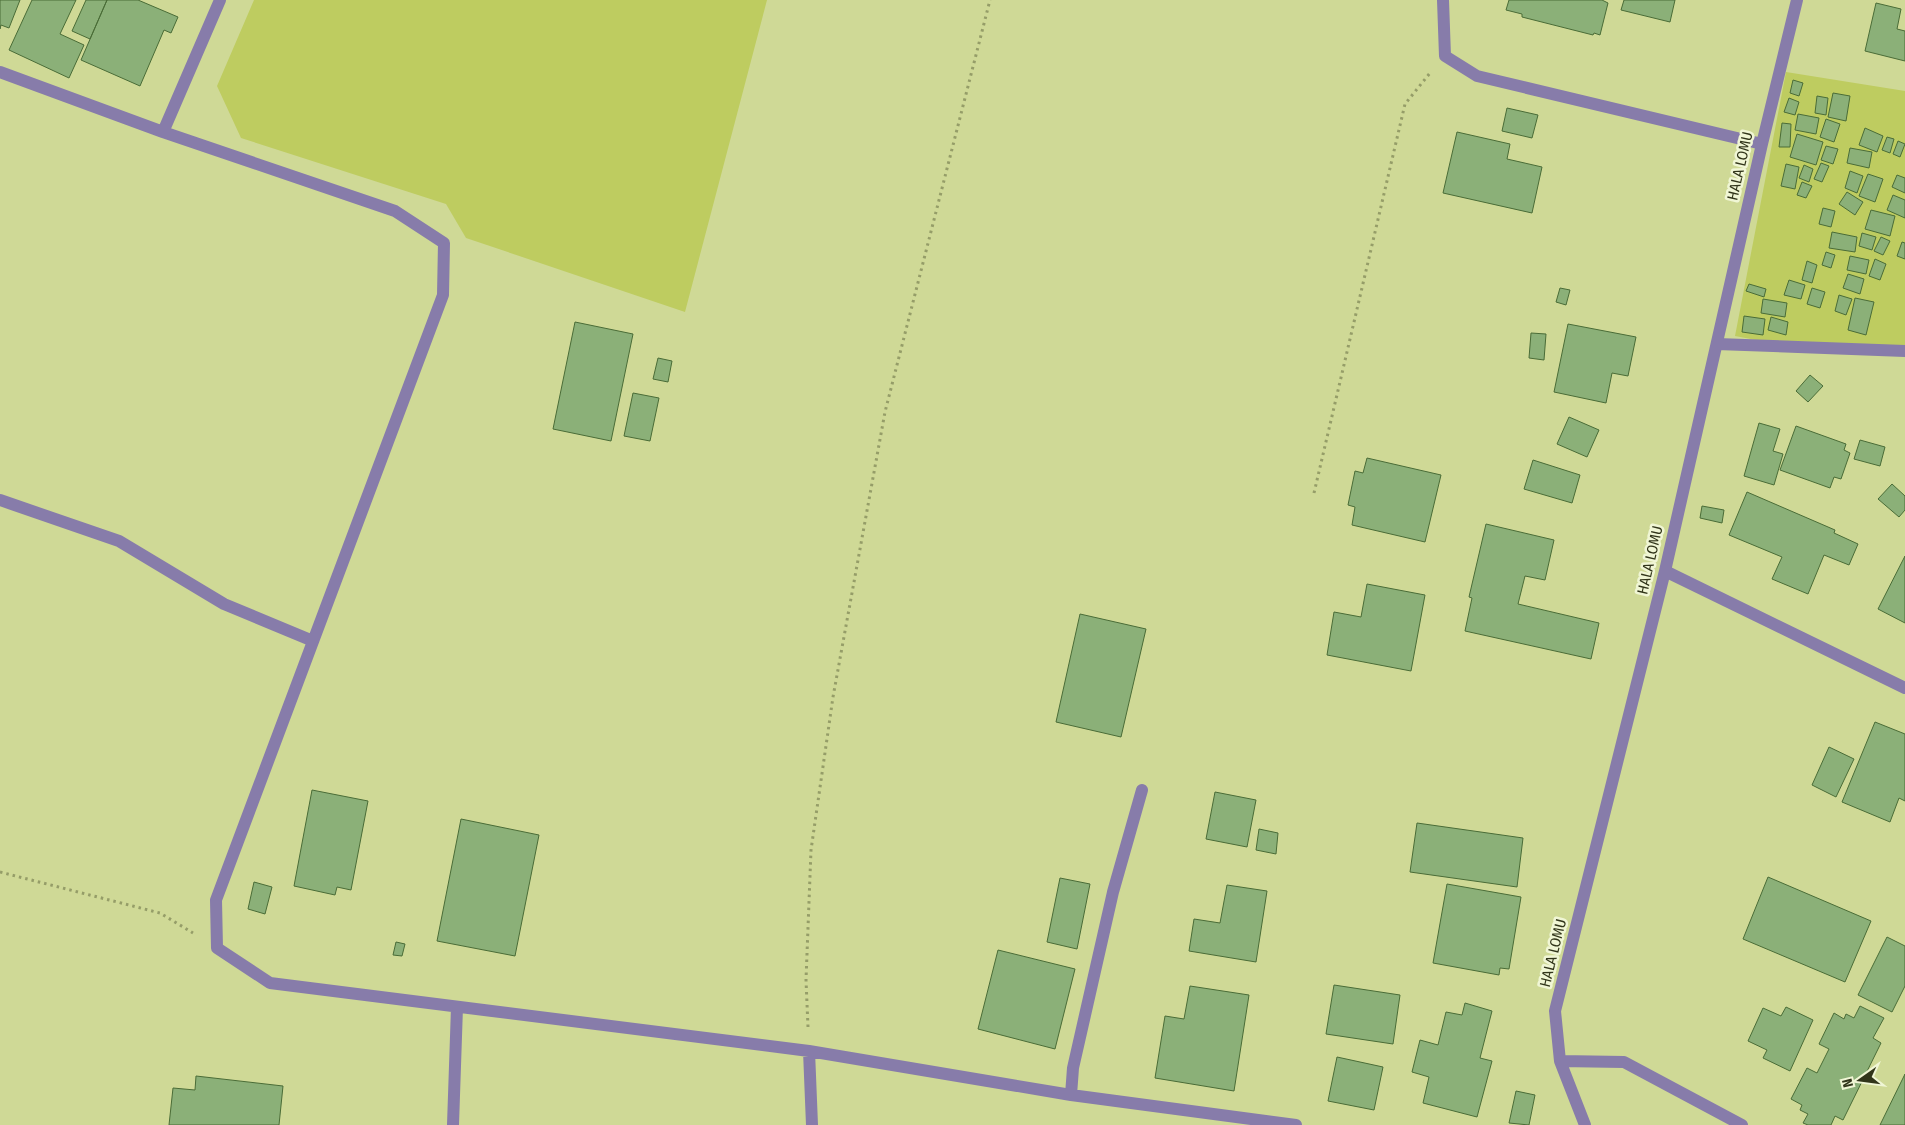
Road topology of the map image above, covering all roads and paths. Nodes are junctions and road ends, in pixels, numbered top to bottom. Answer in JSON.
{"nodes":[{"id":1,"x":220,"y":0,"type":"edge"},
{"id":2,"x":990,"y":0,"type":"edge"},
{"id":3,"x":1443,"y":0,"type":"edge"},
{"id":4,"x":1796,"y":0,"type":"edge"},
{"id":5,"x":1445,"y":56,"type":"junction"},
{"id":6,"x":0,"y":72,"type":"edge"},
{"id":7,"x":163,"y":132,"type":"junction"},
{"id":8,"x":1762,"y":144,"type":"junction"},
{"id":9,"x":1717,"y":344,"type":"junction"},
{"id":10,"x":1905,"y":351,"type":"edge"},
{"id":11,"x":1314,"y":493,"type":"dead end"},
{"id":12,"x":0,"y":500,"type":"edge"},
{"id":13,"x":1664,"y":571,"type":"junction"},
{"id":14,"x":313,"y":641,"type":"junction"},
{"id":15,"x":1905,"y":688,"type":"edge"},
{"id":16,"x":1142,"y":790,"type":"dead end"},
{"id":17,"x":0,"y":872,"type":"edge"},
{"id":18,"x":217,"y":948,"type":"junction"},
{"id":19,"x":457,"y":1007,"type":"junction"},
{"id":20,"x":809,"y":1051,"type":"junction"},
{"id":21,"x":1560,"y":1061,"type":"junction"},
{"id":22,"x":1071,"y":1095,"type":"junction"},
{"id":23,"x":1264,"y":1123,"type":"edge"},
{"id":24,"x":453,"y":1125,"type":"edge"},
{"id":25,"x":812,"y":1125,"type":"edge"},
{"id":26,"x":1296,"y":1125,"type":"edge"},
{"id":27,"x":1585,"y":1125,"type":"edge"},
{"id":28,"x":1742,"y":1125,"type":"edge"}],
"edges":[{"from":1,"to":7,"type":"street"},
{"from":2,"to":20,"type":"path"},
{"from":3,"to":5,"type":"street"},
{"from":4,"to":8,"type":"street","name":"HALA LOMU"},
{"from":5,"to":8,"type":"street"},
{"from":5,"to":11,"type":"path"},
{"from":6,"to":7,"type":"street"},
{"from":7,"to":14,"type":"street"},
{"from":8,"to":9,"type":"street","name":"HALA LOMU"},
{"from":9,"to":10,"type":"street"},
{"from":9,"to":13,"type":"street","name":"HALA LOMU"},
{"from":12,"to":14,"type":"street"},
{"from":13,"to":15,"type":"street"},
{"from":13,"to":21,"type":"street","name":"HALA LOMU"},
{"from":14,"to":18,"type":"street"},
{"from":16,"to":22,"type":"street"},
{"from":17,"to":18,"type":"path"},
{"from":18,"to":19,"type":"street"},
{"from":19,"to":20,"type":"street"},
{"from":19,"to":24,"type":"street"},
{"from":20,"to":22,"type":"street"},
{"from":20,"to":25,"type":"street"},
{"from":21,"to":27,"type":"street","name":"HALA LOMU"},
{"from":21,"to":28,"type":"street"},
{"from":22,"to":23,"type":"street"},
{"from":23,"to":26,"type":"street"}]}
